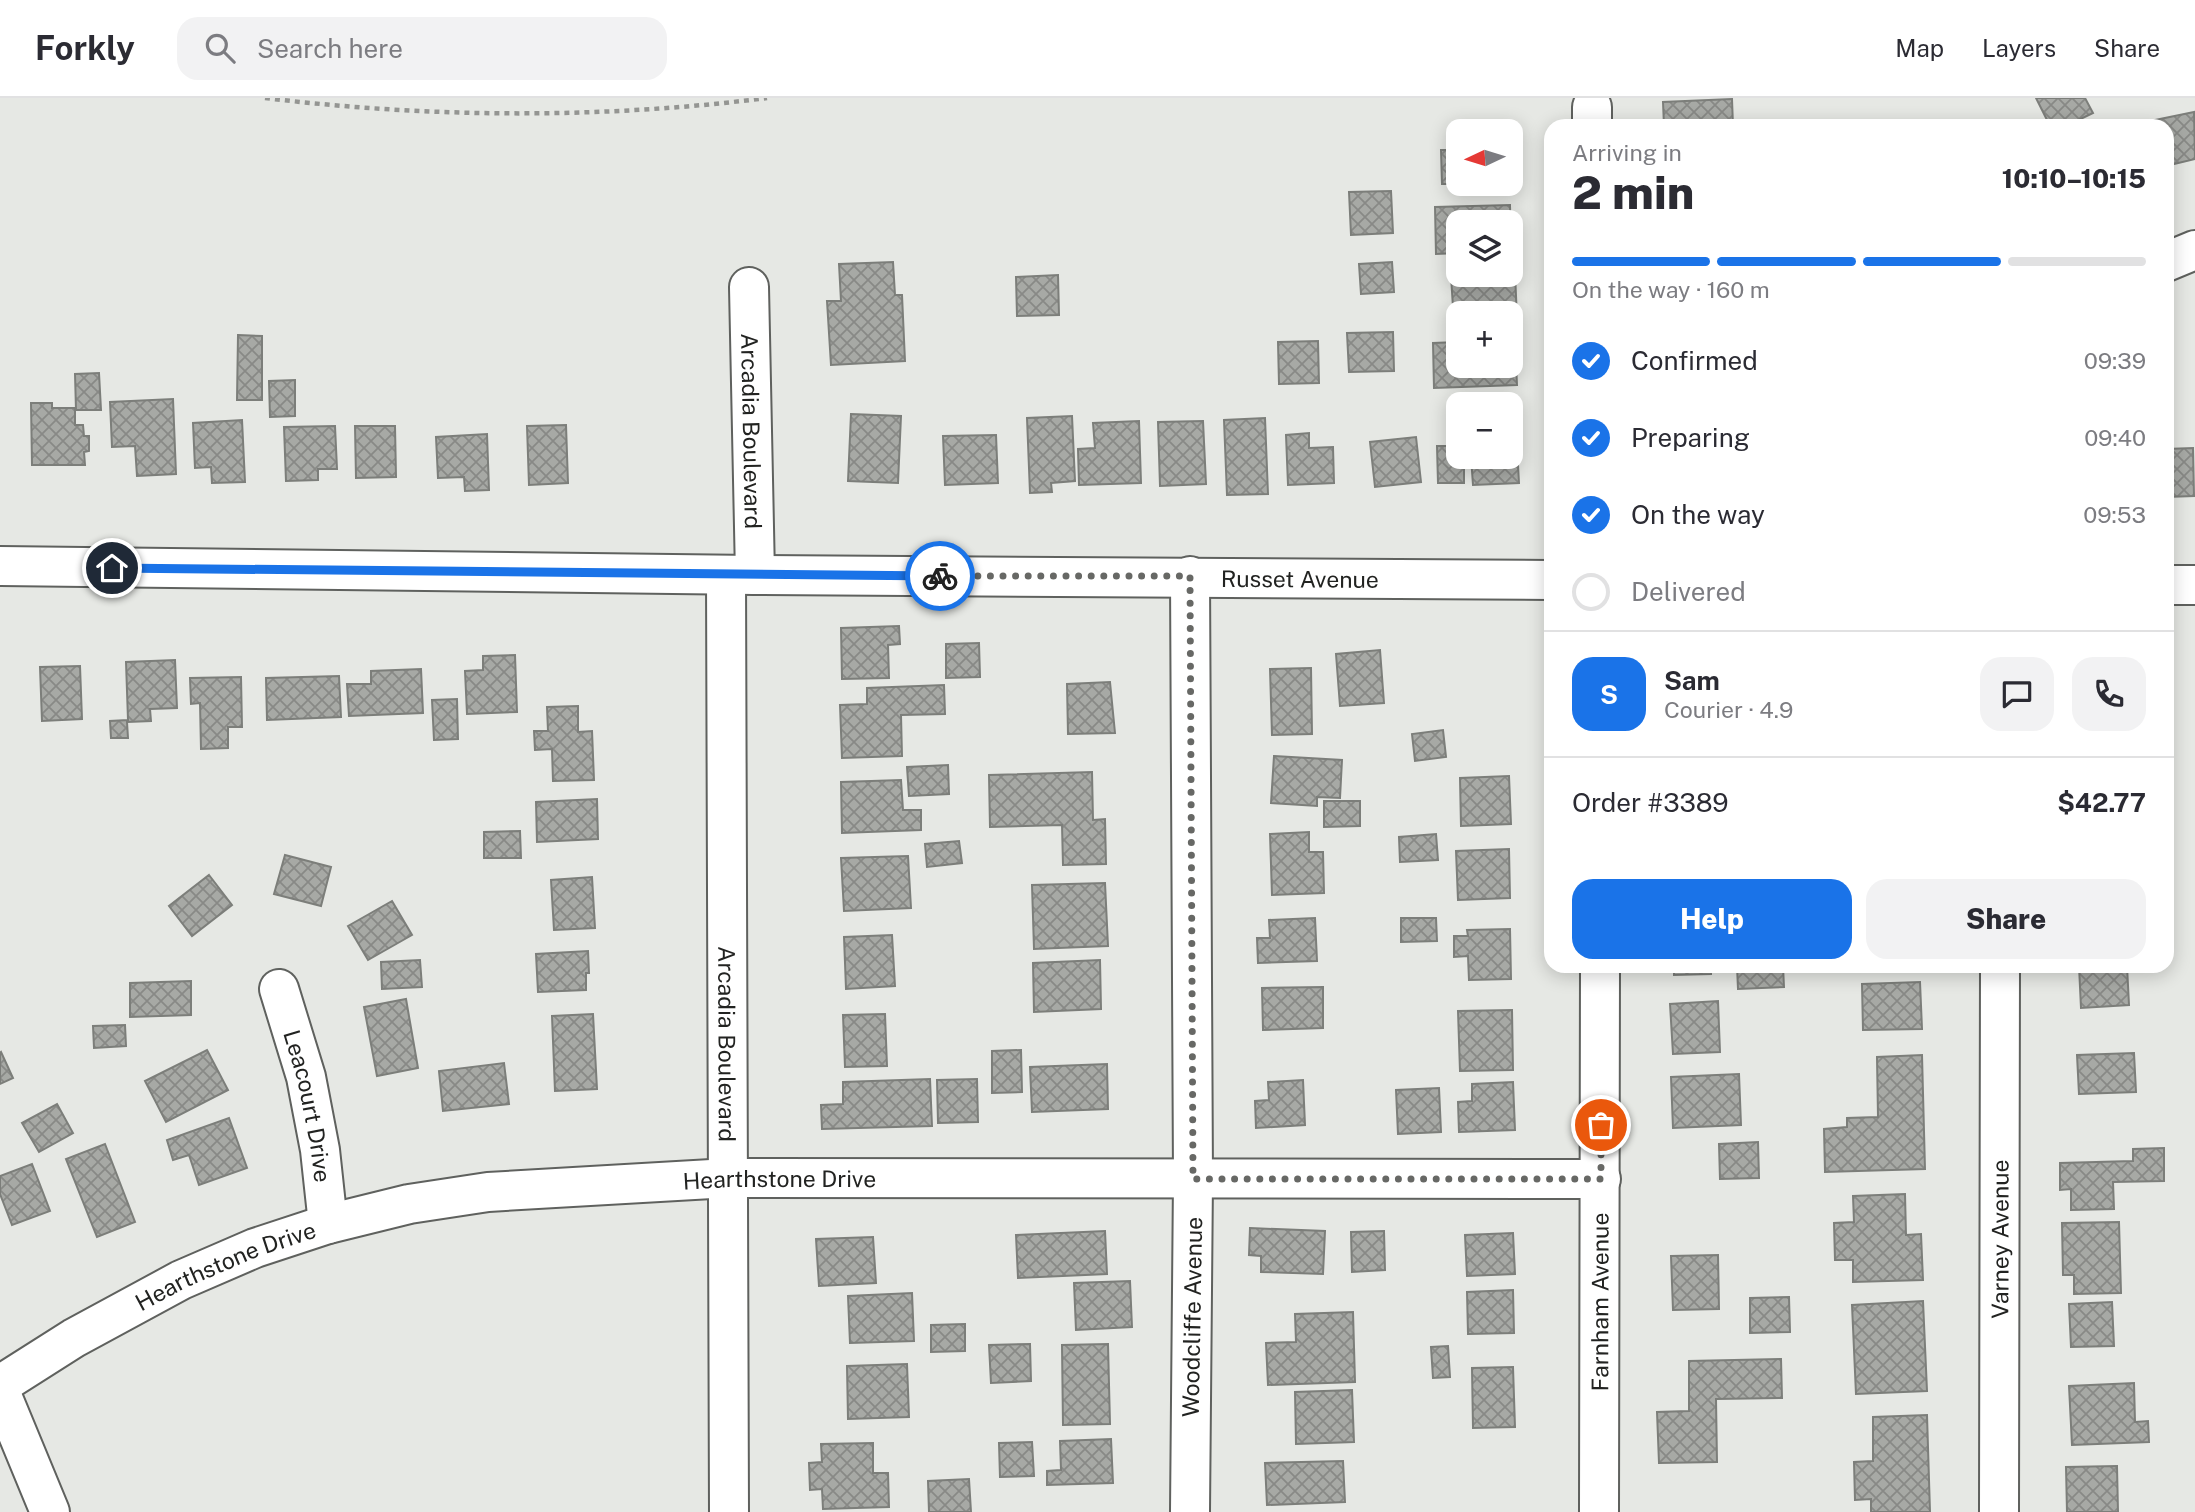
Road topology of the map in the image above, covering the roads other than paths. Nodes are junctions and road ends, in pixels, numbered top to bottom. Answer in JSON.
{"nodes":[{"id":1,"x":2195,"y":250,"type":"edge"},
{"id":2,"x":2174,"y":259,"type":"edge"},
{"id":3,"x":749,"y":287,"type":"dead end"},
{"id":4,"x":0,"y":566,"type":"edge"},
{"id":5,"x":740,"y":575,"type":"junction"},
{"id":6,"x":1190,"y":576,"type":"junction"},
{"id":7,"x":1544,"y":580,"type":"edge"},
{"id":8,"x":2174,"y":585,"type":"edge"},
{"id":9,"x":2195,"y":585,"type":"edge"},
{"id":10,"x":1600,"y":973,"type":"edge"},
{"id":11,"x":2000,"y":973,"type":"edge"},
{"id":12,"x":279,"y":989,"type":"dead end"},
{"id":13,"x":729,"y":1178,"type":"junction"},
{"id":14,"x":1193,"y":1179,"type":"junction"},
{"id":15,"x":1601,"y":1179,"type":"junction"},
{"id":16,"x":328,"y":1224,"type":"junction"},
{"id":17,"x":0,"y":1385,"type":"edge"},
{"id":18,"x":0,"y":1391,"type":"edge"},
{"id":19,"x":50,"y":1512,"type":"edge"},
{"id":20,"x":729,"y":1512,"type":"edge"},
{"id":21,"x":1190,"y":1512,"type":"edge"},
{"id":22,"x":1599,"y":1512,"type":"edge"},
{"id":23,"x":2000,"y":1512,"type":"edge"}],
"edges":[{"from":1,"to":2,"type":"street"},
{"from":3,"to":5,"type":"street","name":"Arcadia Boulevard"},
{"from":4,"to":5,"type":"street","name":"Russet Avenue"},
{"from":5,"to":6,"type":"street","name":"Russet Avenue"},
{"from":5,"to":13,"type":"street","name":"Arcadia Boulevard"},
{"from":6,"to":7,"type":"street","name":"Russet Avenue"},
{"from":6,"to":14,"type":"street","name":"Woodcliffe Avenue"},
{"from":8,"to":9,"type":"street"},
{"from":10,"to":15,"type":"street","name":"Farnham Avenue"},
{"from":11,"to":23,"type":"street","name":"Varney Avenue"},
{"from":12,"to":16,"type":"street","name":"Leacourt Drive"},
{"from":13,"to":14,"type":"street","name":"Hearthstone Drive"},
{"from":13,"to":16,"type":"street","name":"Hearthstone Drive"},
{"from":13,"to":20,"type":"street","name":"Arcadia Boulevard"},
{"from":14,"to":15,"type":"street","name":"Hearthstone Drive"},
{"from":14,"to":21,"type":"street","name":"Woodcliffe Avenue"},
{"from":15,"to":22,"type":"street","name":"Farnham Avenue"},
{"from":16,"to":17,"type":"street","name":"Hearthstone Drive"},
{"from":18,"to":19,"type":"street"}]}
